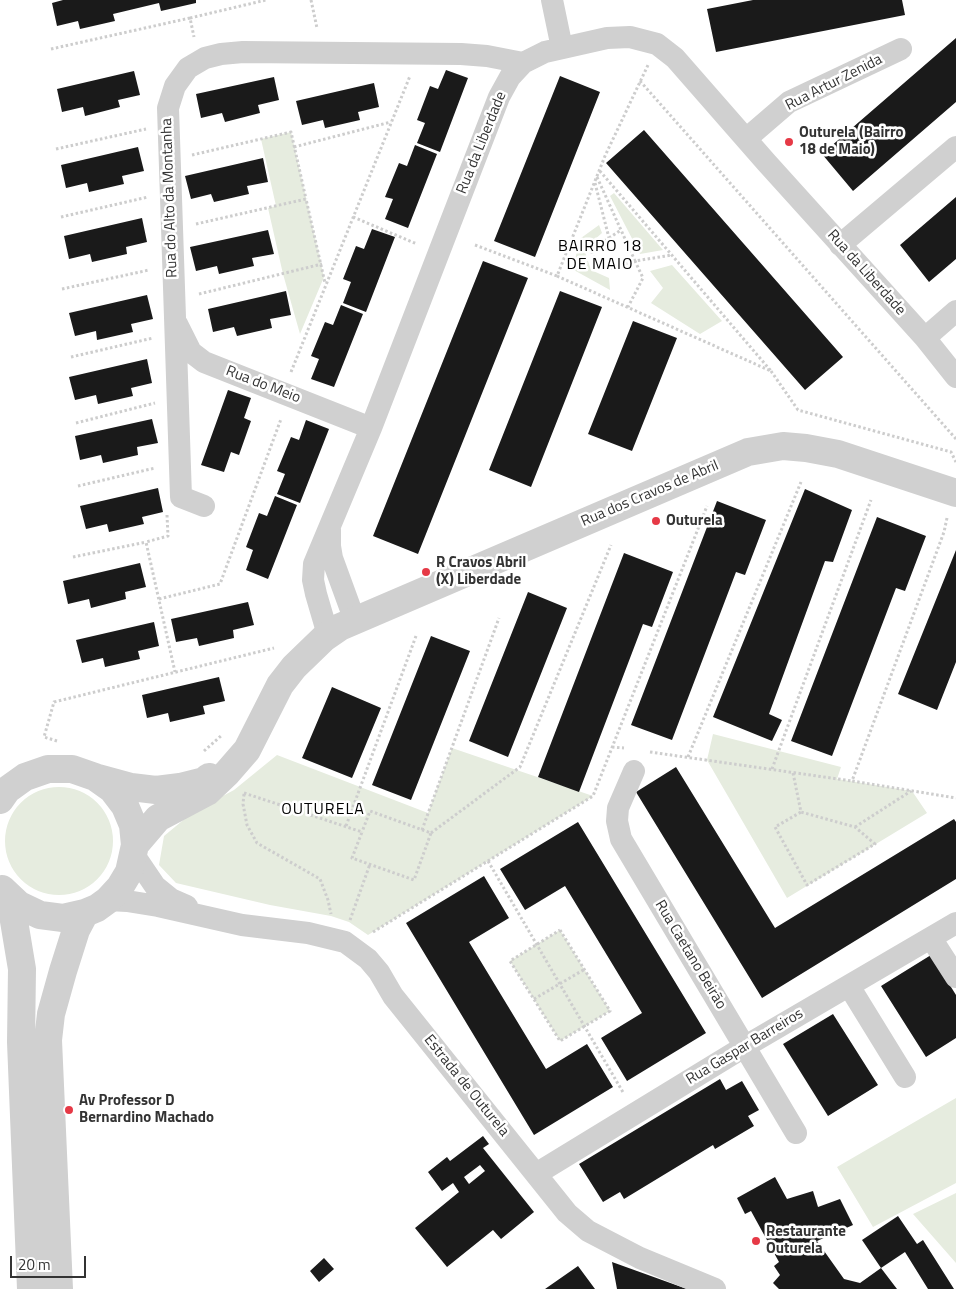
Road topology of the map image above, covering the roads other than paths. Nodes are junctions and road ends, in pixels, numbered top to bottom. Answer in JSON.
{"nodes":[{"id":1,"x":554,"y":0,"type":"edge"},
{"id":2,"x":562,"y":48,"type":"junction"},
{"id":3,"x":901,"y":49,"type":"dead end"},
{"id":4,"x":523,"y":63,"type":"junction"},
{"id":5,"x":746,"y":139,"type":"junction"},
{"id":6,"x":956,"y":147,"type":"edge"},
{"id":7,"x":840,"y":245,"type":"junction"},
{"id":8,"x":956,"y":311,"type":"edge"},
{"id":9,"x":167,"y":328,"type":"junction"},
{"id":10,"x":925,"y":338,"type":"junction"},
{"id":11,"x":214,"y":366,"type":"junction"},
{"id":12,"x":956,"y":377,"type":"edge"},
{"id":13,"x":170,"y":401,"type":"junction"},
{"id":14,"x":371,"y":428,"type":"junction"},
{"id":15,"x":955,"y":492,"type":"edge"},
{"id":16,"x":204,"y":506,"type":"dead end"},
{"id":17,"x":331,"y":522,"type":"junction"},
{"id":18,"x":355,"y":621,"type":"junction"},
{"id":19,"x":328,"y":635,"type":"junction"},
{"id":20,"x":247,"y":750,"type":"junction"},
{"id":21,"x":635,"y":757,"type":"road end"},
{"id":22,"x":13,"y":775,"type":"edge"},
{"id":23,"x":95,"y":777,"type":"junction"},
{"id":24,"x":0,"y":800,"type":"edge"},
{"id":25,"x":134,"y":850,"type":"junction"},
{"id":26,"x":1,"y":888,"type":"edge"},
{"id":27,"x":97,"y":906,"type":"junction"},
{"id":28,"x":208,"y":917,"type":"junction"},
{"id":29,"x":956,"y":922,"type":"edge"},
{"id":30,"x":931,"y":938,"type":"junction"},
{"id":31,"x":956,"y":977,"type":"edge"},
{"id":32,"x":849,"y":986,"type":"junction"},
{"id":33,"x":744,"y":1047,"type":"junction"},
{"id":34,"x":904,"y":1077,"type":"dead end"},
{"id":35,"x":796,"y":1132,"type":"dead end"},
{"id":36,"x":536,"y":1174,"type":"junction"},
{"id":37,"x":31,"y":1289,"type":"edge"},
{"id":38,"x":59,"y":1289,"type":"edge"},
{"id":39,"x":715,"y":1289,"type":"edge"}],
"edges":[{"from":1,"to":2,"type":"street"},
{"from":2,"to":4,"type":"street","name":"Rua da Liberdade"},
{"from":2,"to":5,"type":"street","name":"Rua da Liberdade"},
{"from":3,"to":5,"type":"street","name":"Rua Artur Zenida"},
{"from":4,"to":9,"type":"street","name":"Rua do Alto da Montanha"},
{"from":4,"to":14,"type":"street","name":"Rua da Liberdade"},
{"from":5,"to":7,"type":"street","name":"Rua da Liberdade"},
{"from":6,"to":7,"type":"street"},
{"from":7,"to":10,"type":"street","name":"Rua da Liberdade"},
{"from":8,"to":10,"type":"street"},
{"from":9,"to":11,"type":"street","name":"Rua do Meio"},
{"from":9,"to":13,"type":"street","name":"Rua do Alto da Montanha"},
{"from":10,"to":12,"type":"street","name":"Rua da Liberdade"},
{"from":11,"to":13,"type":"street"},
{"from":11,"to":14,"type":"street","name":"Rua do Meio"},
{"from":13,"to":16,"type":"street","name":"Rua do Alto da Montanha"},
{"from":14,"to":17,"type":"street","name":"Rua da Liberdade"},
{"from":15,"to":18,"type":"street","name":"Rua dos Cravos de Abril"},
{"from":17,"to":18,"type":"street","name":"Rua da Liberdade"},
{"from":17,"to":19,"type":"street","name":"Rua da Liberdade"},
{"from":18,"to":19,"type":"street"},
{"from":19,"to":20,"type":"street"},
{"from":20,"to":23,"type":"street"},
{"from":20,"to":25,"type":"street"},
{"from":21,"to":33,"type":"street","name":"Rua Caetano Beirão"},
{"from":22,"to":23,"type":"street","name":"Estrada de Outurela"},
{"from":22,"to":24,"type":"street","name":"Estrada de Outurela"},
{"from":23,"to":25,"type":"street","name":"Estrada de Outurela"},
{"from":25,"to":27,"type":"street","name":"Estrada de Outurela"},
{"from":25,"to":28,"type":"street","name":"Estrada de Outurela"},
{"from":26,"to":27,"type":"street","name":"Estrada de Outurela"},
{"from":26,"to":37,"type":"street"},
{"from":27,"to":28,"type":"street","name":"Estrada de Outurela"},
{"from":27,"to":38,"type":"street"},
{"from":28,"to":36,"type":"street","name":"Estrada de Outurela"},
{"from":29,"to":30,"type":"street","name":"Rua Gaspar Barreiros"},
{"from":30,"to":31,"type":"street"},
{"from":30,"to":32,"type":"street","name":"Rua Gaspar Barreiros"},
{"from":32,"to":33,"type":"street","name":"Rua Gaspar Barreiros"},
{"from":32,"to":34,"type":"street"},
{"from":33,"to":35,"type":"street","name":"Rua Caetano Beirão"},
{"from":33,"to":36,"type":"street","name":"Rua Gaspar Barreiros"},
{"from":36,"to":39,"type":"street","name":"Estrada de Outurela"}]}
